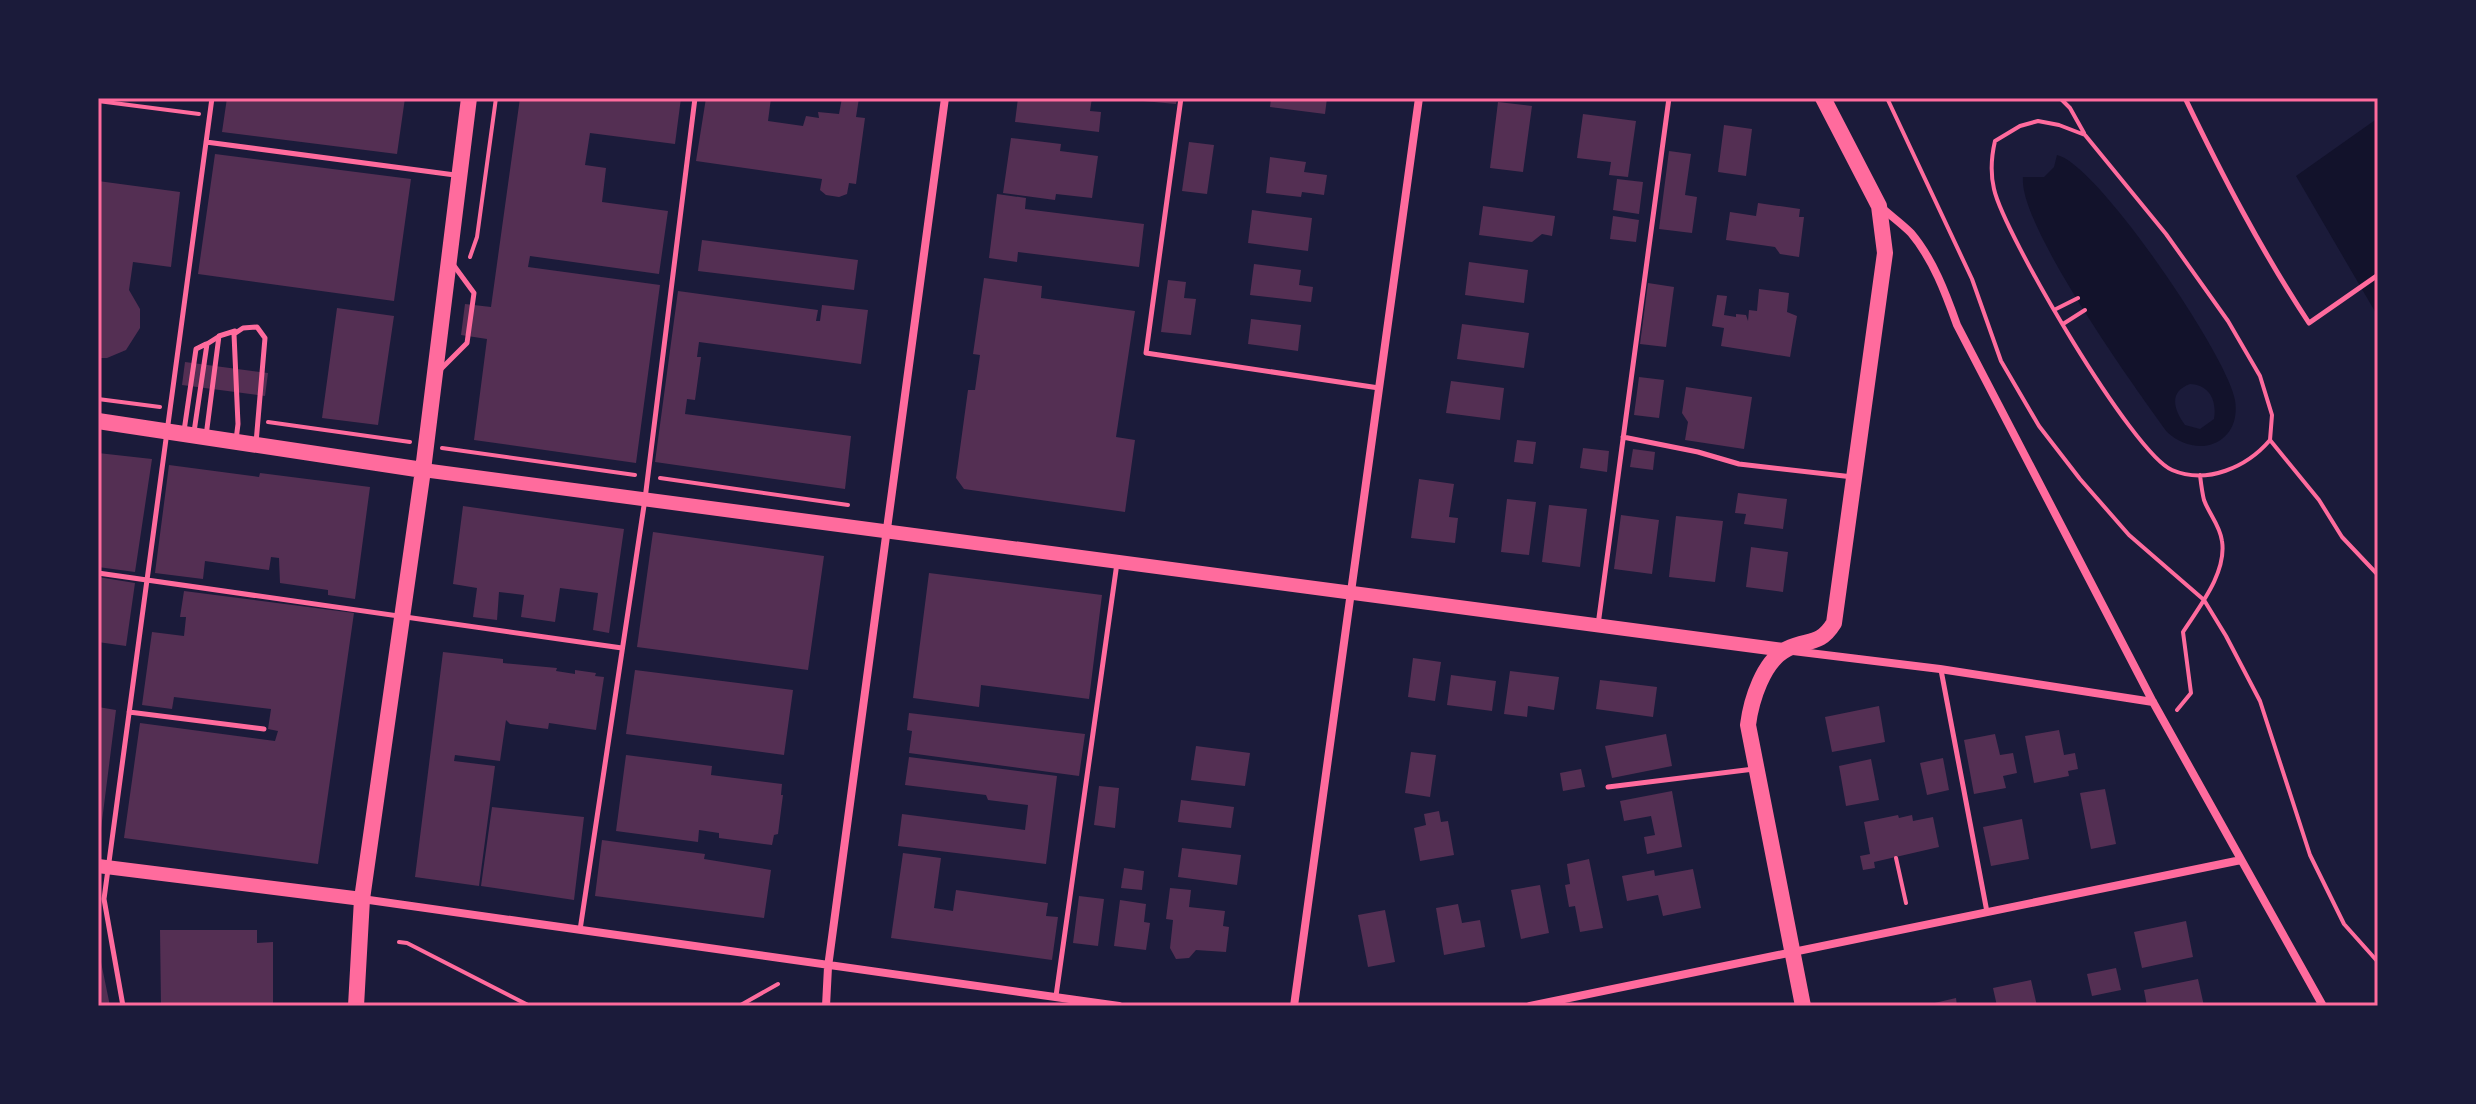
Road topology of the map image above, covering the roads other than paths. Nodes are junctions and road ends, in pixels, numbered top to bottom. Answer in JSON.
{"nodes":[{"id":1,"x":212,"y":98,"type":"edge"},
{"id":2,"x":469,"y":98,"type":"edge"},
{"id":3,"x":695,"y":98,"type":"edge"},
{"id":4,"x":945,"y":98,"type":"edge"},
{"id":5,"x":1181,"y":98,"type":"edge"},
{"id":6,"x":1419,"y":98,"type":"edge"},
{"id":7,"x":1669,"y":98,"type":"edge"},
{"id":8,"x":1823,"y":98,"type":"edge"},
{"id":9,"x":2185,"y":98,"type":"edge"},
{"id":10,"x":206,"y":142,"type":"junction"},
{"id":11,"x":460,"y":175,"type":"junction"},
{"id":12,"x":1879,"y":206,"type":"junction"},
{"id":13,"x":449,"y":259,"type":"junction"},
{"id":14,"x":2378,"y":275,"type":"edge"},
{"id":15,"x":243,"y":328,"type":"junction"},
{"id":16,"x":219,"y":336,"type":"junction"},
{"id":17,"x":434,"y":376,"type":"junction"},
{"id":18,"x":1379,"y":388,"type":"junction"},
{"id":19,"x":98,"y":421,"type":"edge"},
{"id":20,"x":188,"y":434,"type":"junction"},
{"id":21,"x":1623,"y":437,"type":"junction"},
{"id":22,"x":236,"y":441,"type":"junction"},
{"id":23,"x":255,"y":444,"type":"junction"},
{"id":24,"x":423,"y":470,"type":"junction"},
{"id":25,"x":1854,"y":477,"type":"junction"},
{"id":26,"x":645,"y":499,"type":"junction"},
{"id":27,"x":886,"y":531,"type":"junction"},
{"id":28,"x":1117,"y":562,"type":"junction"},
{"id":29,"x":98,"y":573,"type":"edge"},
{"id":30,"x":147,"y":580,"type":"junction"},
{"id":31,"x":1350,"y":593,"type":"junction"},
{"id":32,"x":402,"y":616,"type":"junction"},
{"id":33,"x":1598,"y":626,"type":"junction"},
{"id":34,"x":622,"y":648,"type":"junction"},
{"id":35,"x":1784,"y":650,"type":"junction"},
{"id":36,"x":1940,"y":669,"type":"junction"},
{"id":37,"x":2153,"y":702,"type":"junction"},
{"id":38,"x":129,"y":712,"type":"junction"},
{"id":39,"x":264,"y":729,"type":"dead end"},
{"id":40,"x":1755,"y":769,"type":"junction"},
{"id":41,"x":1608,"y":787,"type":"dead end"},
{"id":42,"x":2241,"y":860,"type":"junction"},
{"id":43,"x":103,"y":866,"type":"edge"},
{"id":44,"x":362,"y":899,"type":"junction"},
{"id":45,"x":1987,"y":912,"type":"junction"},
{"id":46,"x":580,"y":931,"type":"junction"},
{"id":47,"x":1792,"y":952,"type":"junction"},
{"id":48,"x":828,"y":967,"type":"junction"},
{"id":49,"x":1055,"y":997,"type":"junction"},
{"id":50,"x":1536,"y":1005,"type":"edge"},
{"id":51,"x":123,"y":1006,"type":"edge"},
{"id":52,"x":356,"y":1006,"type":"edge"},
{"id":53,"x":826,"y":1006,"type":"edge"},
{"id":54,"x":1119,"y":1006,"type":"edge"},
{"id":55,"x":1294,"y":1006,"type":"edge"},
{"id":56,"x":1803,"y":1006,"type":"edge"},
{"id":57,"x":2323,"y":1006,"type":"edge"}],
"edges":[{"from":1,"to":10,"type":"lane"},
{"from":2,"to":11,"type":"main road"},
{"from":3,"to":26,"type":"lane"},
{"from":4,"to":27,"type":"street"},
{"from":5,"to":18,"type":"lane"},
{"from":6,"to":18,"type":"street"},
{"from":7,"to":21,"type":"lane"},
{"from":8,"to":12,"type":"main road"},
{"from":9,"to":14,"type":"lane"},
{"from":10,"to":11,"type":"lane"},
{"from":10,"to":20,"type":"lane"},
{"from":11,"to":13,"type":"main road"},
{"from":12,"to":25,"type":"main road"},
{"from":12,"to":37,"type":"street"},
{"from":13,"to":17,"type":"main road"},
{"from":13,"to":17,"type":"lane"},
{"from":15,"to":16,"type":"lane"},
{"from":15,"to":22,"type":"lane"},
{"from":15,"to":23,"type":"lane"},
{"from":16,"to":20,"type":"lane"},
{"from":16,"to":20,"type":"lane"},
{"from":17,"to":24,"type":"main road"},
{"from":18,"to":31,"type":"street"},
{"from":19,"to":20,"type":"main road"},
{"from":20,"to":22,"type":"main road"},
{"from":20,"to":30,"type":"lane"},
{"from":21,"to":25,"type":"lane"},
{"from":21,"to":33,"type":"lane"},
{"from":22,"to":23,"type":"main road"},
{"from":23,"to":24,"type":"main road"},
{"from":24,"to":26,"type":"street"},
{"from":24,"to":32,"type":"main road"},
{"from":25,"to":35,"type":"main road"},
{"from":26,"to":27,"type":"street"},
{"from":26,"to":34,"type":"lane"},
{"from":27,"to":28,"type":"street"},
{"from":27,"to":48,"type":"street"},
{"from":28,"to":31,"type":"street"},
{"from":28,"to":49,"type":"lane"},
{"from":29,"to":30,"type":"lane"},
{"from":30,"to":32,"type":"lane"},
{"from":30,"to":38,"type":"lane"},
{"from":31,"to":33,"type":"street"},
{"from":31,"to":55,"type":"street"},
{"from":32,"to":34,"type":"lane"},
{"from":32,"to":44,"type":"main road"},
{"from":33,"to":35,"type":"street"},
{"from":34,"to":46,"type":"lane"},
{"from":35,"to":36,"type":"street"},
{"from":35,"to":40,"type":"main road"},
{"from":36,"to":37,"type":"street"},
{"from":36,"to":45,"type":"lane"},
{"from":37,"to":42,"type":"street"},
{"from":38,"to":39,"type":"lane"},
{"from":38,"to":43,"type":"lane"},
{"from":40,"to":41,"type":"lane"},
{"from":40,"to":47,"type":"main road"},
{"from":42,"to":45,"type":"street"},
{"from":42,"to":57,"type":"street"},
{"from":43,"to":44,"type":"street"},
{"from":43,"to":51,"type":"lane"},
{"from":44,"to":46,"type":"street"},
{"from":44,"to":52,"type":"main road"},
{"from":45,"to":47,"type":"street"},
{"from":46,"to":48,"type":"street"},
{"from":47,"to":50,"type":"street"},
{"from":47,"to":56,"type":"main road"},
{"from":48,"to":49,"type":"street"},
{"from":48,"to":53,"type":"street"},
{"from":49,"to":54,"type":"street"}]}
